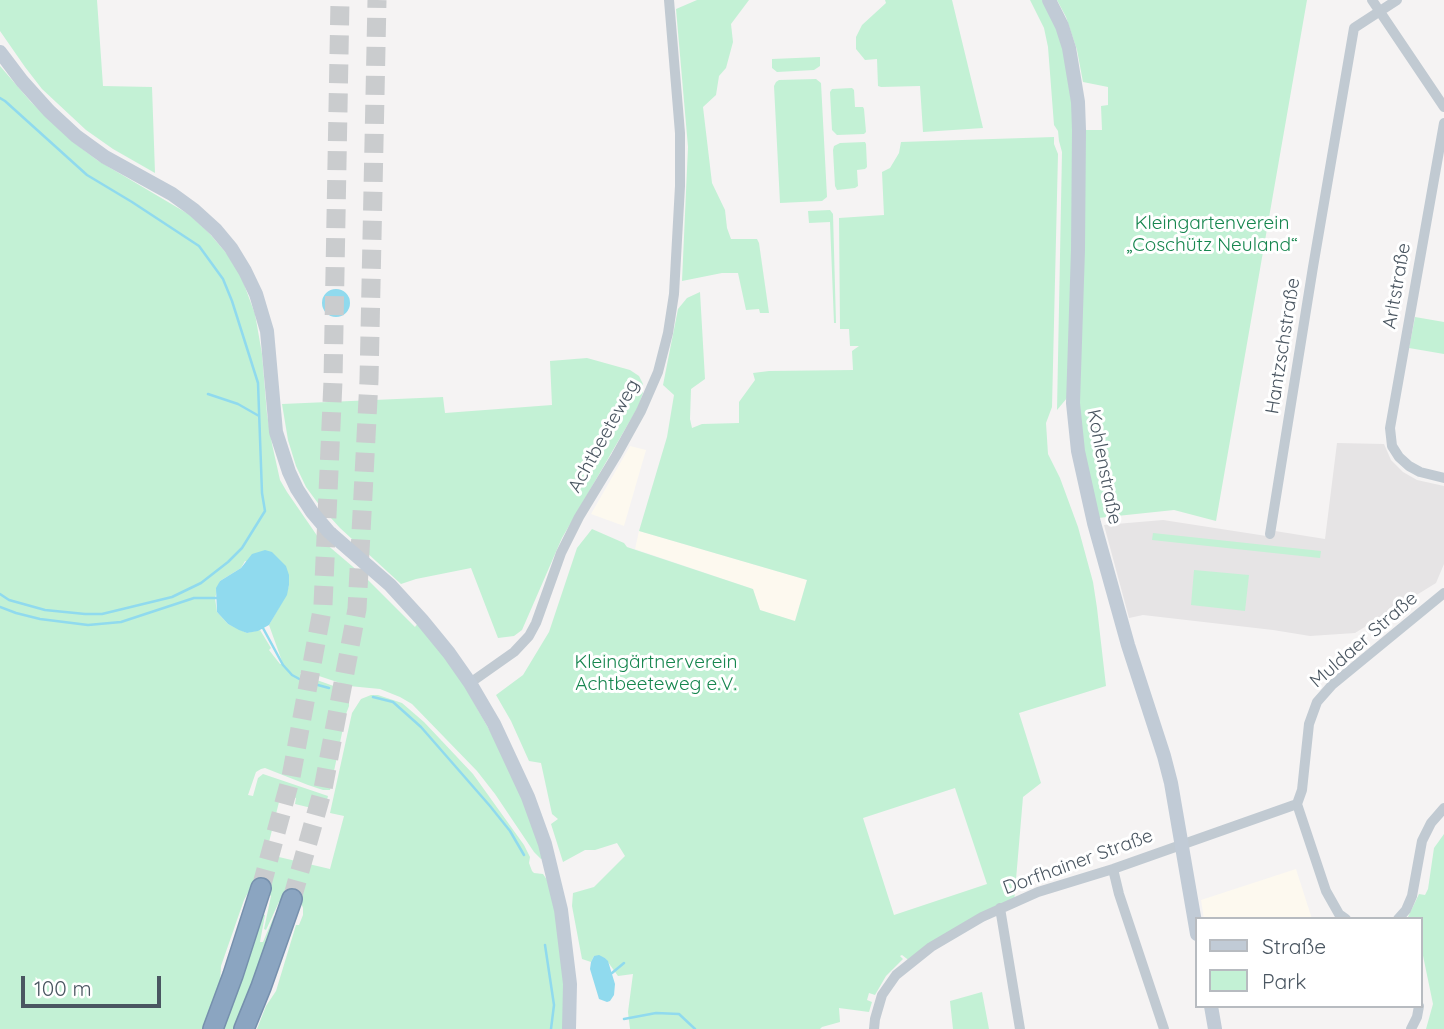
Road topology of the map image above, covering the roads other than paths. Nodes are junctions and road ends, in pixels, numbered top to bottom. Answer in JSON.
{"nodes":[{"id":1,"x":669,"y":0,"type":"edge"},
{"id":2,"x":1049,"y":0,"type":"edge"},
{"id":3,"x":1371,"y":0,"type":"edge"},
{"id":4,"x":1397,"y":0,"type":"edge"},
{"id":5,"x":1381,"y":12,"type":"junction"},
{"id":6,"x":0,"y":52,"type":"edge"},
{"id":7,"x":1444,"y":107,"type":"edge"},
{"id":8,"x":1444,"y":123,"type":"edge"},
{"id":9,"x":1441,"y":149,"type":"edge"},
{"id":10,"x":1444,"y":478,"type":"edge"},
{"id":11,"x":1270,"y":534,"type":"dead end"},
{"id":12,"x":1444,"y":593,"type":"edge"},
{"id":13,"x":470,"y":683,"type":"junction"},
{"id":14,"x":1297,"y":804,"type":"junction"},
{"id":15,"x":1444,"y":808,"type":"edge"},
{"id":16,"x":1182,"y":844,"type":"junction"},
{"id":17,"x":1113,"y":869,"type":"junction"},
{"id":18,"x":261,"y":888,"type":"tunnel mouth"},
{"id":19,"x":292,"y":899,"type":"tunnel mouth"},
{"id":20,"x":1000,"y":908,"type":"junction"},
{"id":21,"x":1343,"y":917,"type":"edge"},
{"id":22,"x":1400,"y":917,"type":"edge"},
{"id":23,"x":1196,"y":928,"type":"edge"},
{"id":24,"x":1211,"y":1008,"type":"edge"},
{"id":25,"x":1419,"y":1008,"type":"edge"},
{"id":26,"x":213,"y":1029,"type":"edge"},
{"id":27,"x":244,"y":1029,"type":"edge"},
{"id":28,"x":569,"y":1029,"type":"edge"},
{"id":29,"x":874,"y":1029,"type":"edge"},
{"id":30,"x":1020,"y":1029,"type":"edge"},
{"id":31,"x":1164,"y":1029,"type":"edge"},
{"id":32,"x":1216,"y":1029,"type":"edge"},
{"id":33,"x":1411,"y":1029,"type":"edge"}],
"edges":[{"from":1,"to":13,"type":"street","name":"Achtbeeteweg"},
{"from":2,"to":16,"type":"main road","name":"Kohlenstraße"},
{"from":3,"to":5,"type":"street"},
{"from":4,"to":5,"type":"street","name":"Hantzschstraße"},
{"from":5,"to":7,"type":"street"},
{"from":5,"to":11,"type":"street","name":"Hantzschstraße"},
{"from":6,"to":13,"type":"main road"},
{"from":8,"to":9,"type":"street","name":"Arltstraße"},
{"from":9,"to":10,"type":"street","name":"Arltstraße"},
{"from":12,"to":14,"type":"street","name":"Muldaer Straße"},
{"from":13,"to":28,"type":"main road"},
{"from":14,"to":16,"type":"street"},
{"from":14,"to":21,"type":"street"},
{"from":15,"to":22,"type":"street"},
{"from":16,"to":17,"type":"street","name":"Dorfhainer Straße"},
{"from":16,"to":23,"type":"main road","name":"Kohlenstraße"},
{"from":17,"to":20,"type":"street","name":"Dorfhainer Straße"},
{"from":17,"to":31,"type":"street"},
{"from":18,"to":26,"type":"highway"},
{"from":19,"to":27,"type":"highway"},
{"from":20,"to":29,"type":"street","name":"Dorfhainer Straße"},
{"from":20,"to":30,"type":"street"},
{"from":24,"to":32,"type":"main road"},
{"from":25,"to":33,"type":"street"}]}
